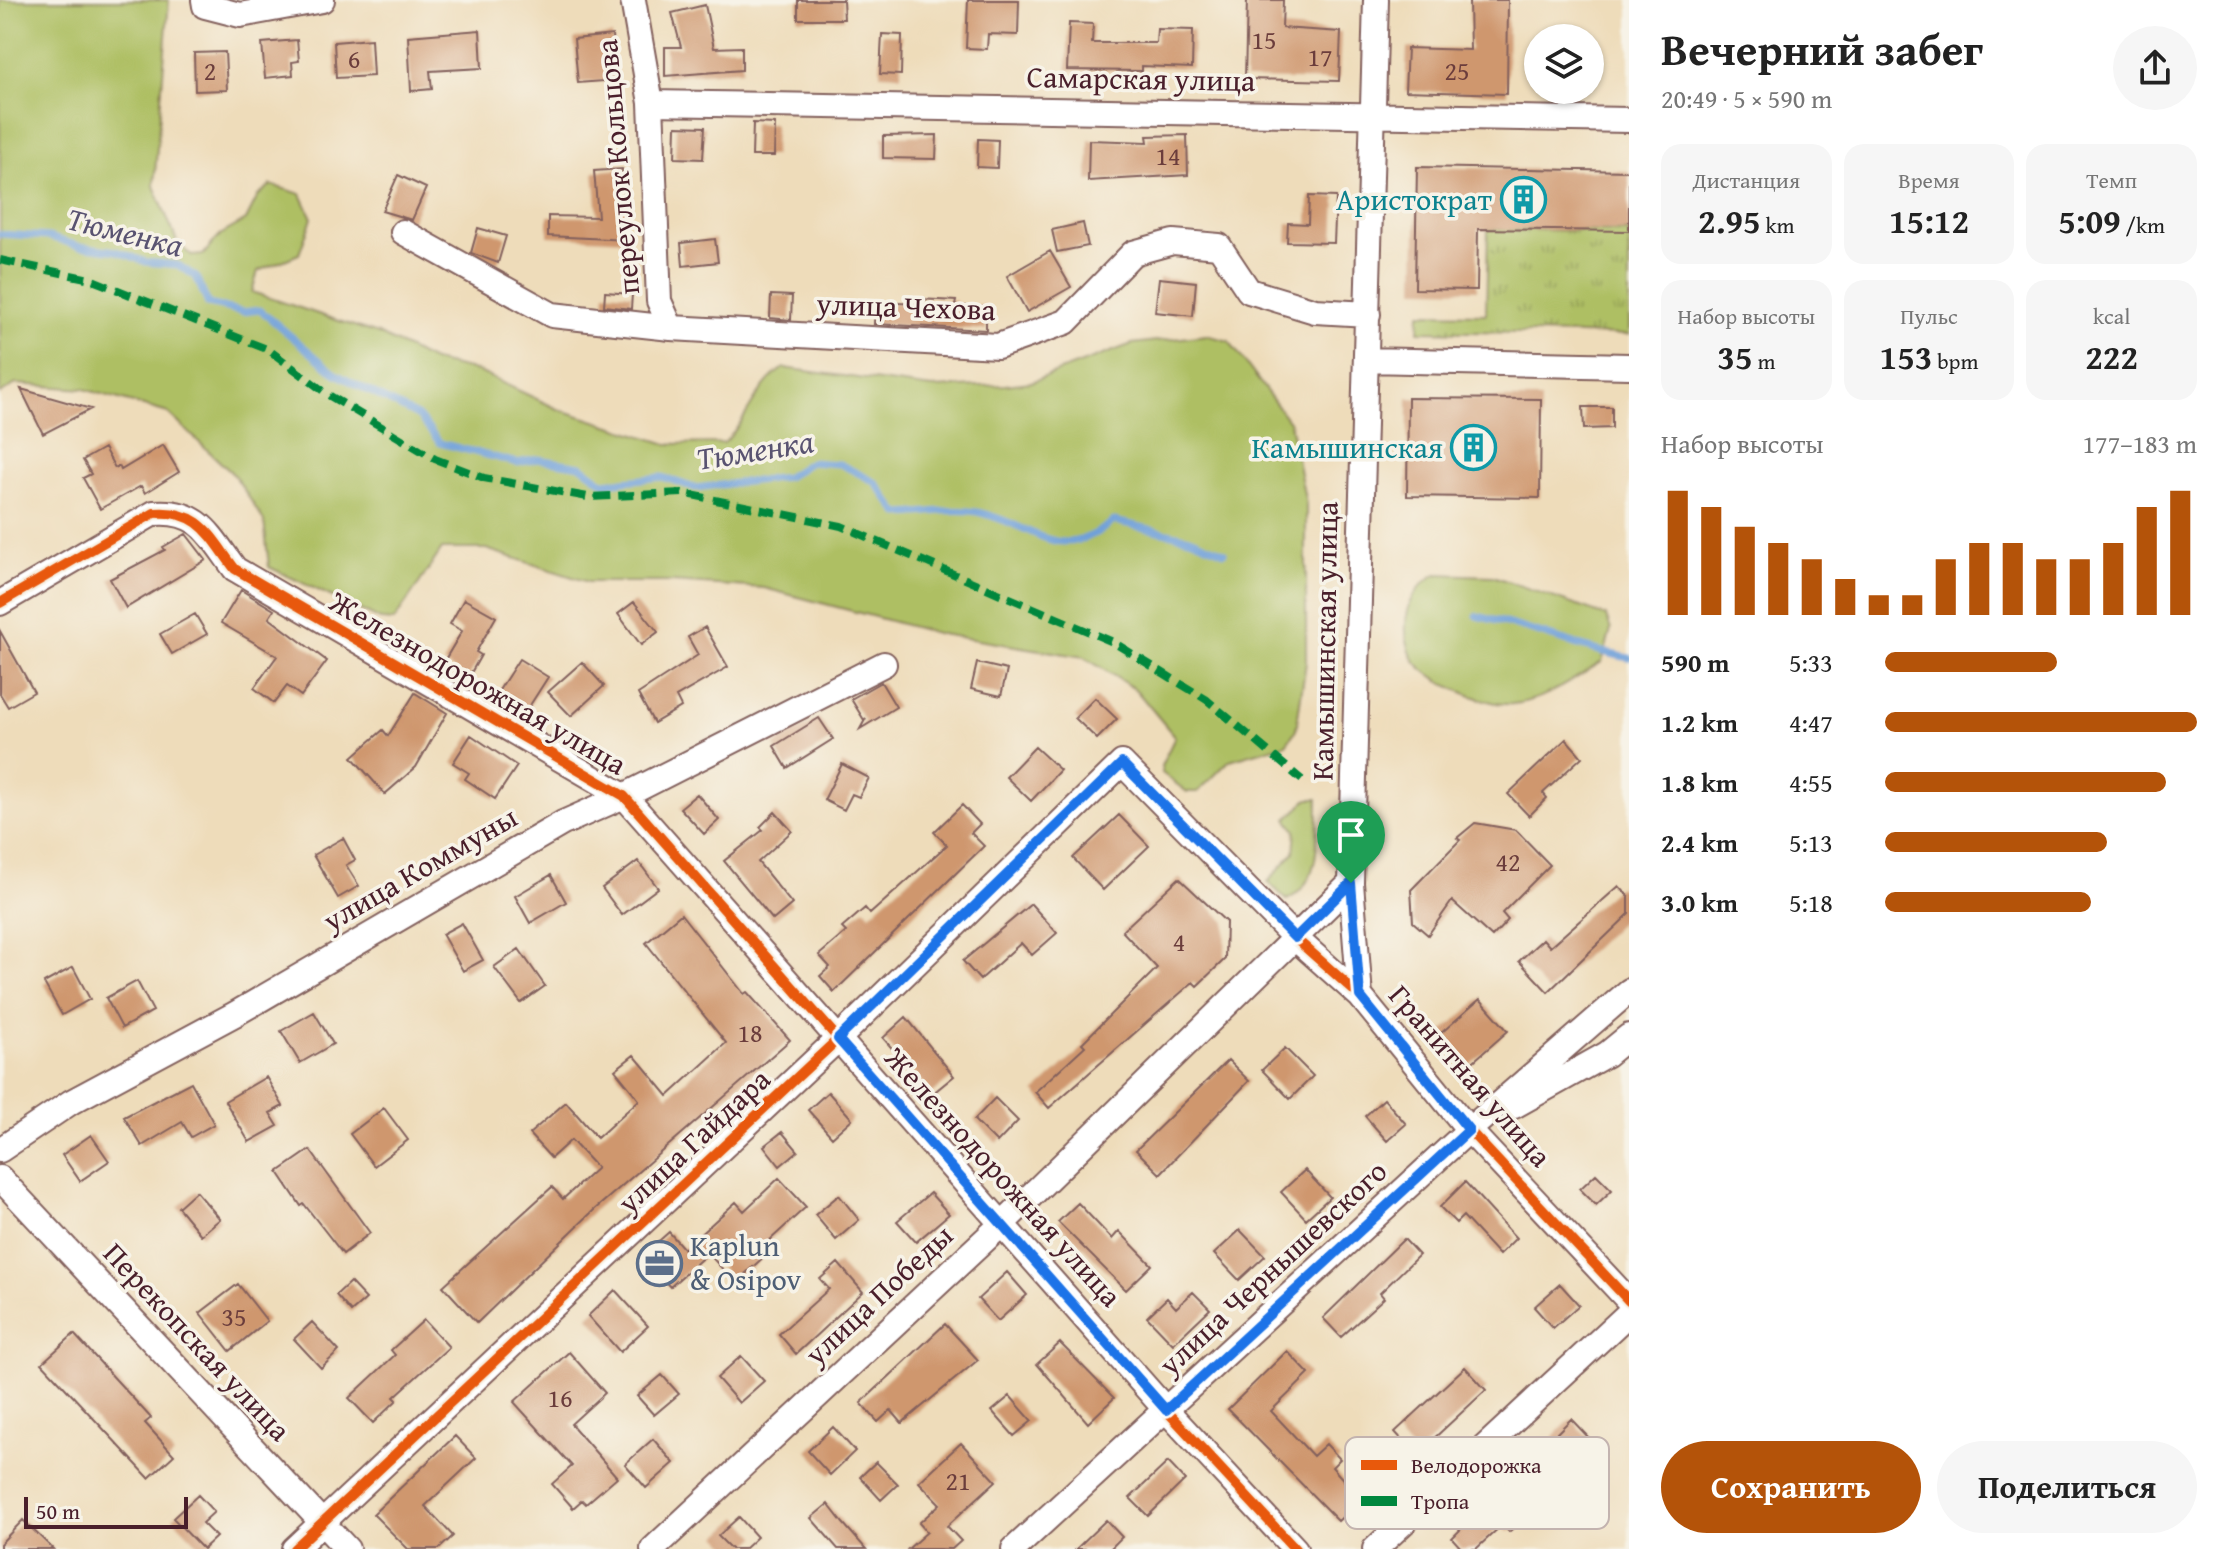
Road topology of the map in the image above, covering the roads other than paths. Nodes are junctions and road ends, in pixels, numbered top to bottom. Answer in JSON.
{"nodes":[{"id":1,"x":322,"y":0,"type":"edge"},
{"id":2,"x":633,"y":0,"type":"edge"},
{"id":3,"x":1376,"y":0,"type":"edge"},
{"id":4,"x":205,"y":3,"type":"edge"},
{"id":5,"x":651,"y":103,"type":"junction"},
{"id":6,"x":1372,"y":115,"type":"junction"},
{"id":7,"x":1629,"y":120,"type":"edge"},
{"id":8,"x":403,"y":232,"type":"dead end"},
{"id":9,"x":1368,"y":314,"type":"junction"},
{"id":10,"x":671,"y":328,"type":"junction"},
{"id":11,"x":1366,"y":360,"type":"junction"},
{"id":12,"x":1629,"y":366,"type":"edge"},
{"id":13,"x":0,"y":603,"type":"edge"},
{"id":14,"x":884,"y":664,"type":"dead end"},
{"id":15,"x":1122,"y":763,"type":"joint"},
{"id":16,"x":624,"y":796,"type":"junction"},
{"id":17,"x":1351,"y":883,"type":"junction"},
{"id":18,"x":1295,"y":938,"type":"junction"},
{"id":19,"x":1629,"y":991,"type":"edge"},
{"id":20,"x":1360,"y":996,"type":"junction"},
{"id":21,"x":1629,"y":1036,"type":"edge"},
{"id":22,"x":838,"y":1039,"type":"junction"},
{"id":23,"x":1469,"y":1130,"type":"junction"},
{"id":24,"x":0,"y":1150,"type":"edge"},
{"id":25,"x":0,"y":1178,"type":"edge"},
{"id":26,"x":1003,"y":1223,"type":"junction"},
{"id":27,"x":1629,"y":1301,"type":"edge"},
{"id":28,"x":1629,"y":1313,"type":"edge"},
{"id":29,"x":1166,"y":1410,"type":"junction"},
{"id":30,"x":1496,"y":1437,"type":"edge"},
{"id":31,"x":322,"y":1522,"type":"junction"},
{"id":32,"x":1397,"y":1529,"type":"edge"},
{"id":33,"x":294,"y":1549,"type":"edge"},
{"id":34,"x":347,"y":1549,"type":"edge"},
{"id":35,"x":653,"y":1549,"type":"edge"},
{"id":36,"x":1014,"y":1549,"type":"edge"},
{"id":37,"x":1295,"y":1549,"type":"edge"},
{"id":38,"x":1375,"y":1549,"type":"edge"}],
"edges":[{"from":1,"to":4,"type":"street"},
{"from":2,"to":5,"type":"street","name":"переулок Кольцова"},
{"from":3,"to":6,"type":"street","name":"Камышинская улица"},
{"from":5,"to":6,"type":"street","name":"Самарская улица"},
{"from":5,"to":10,"type":"street","name":"переулок Кольцова"},
{"from":6,"to":7,"type":"street","name":"Самарская улица"},
{"from":6,"to":9,"type":"street","name":"Камышинская улица"},
{"from":8,"to":10,"type":"street","name":"улица Чехова"},
{"from":9,"to":10,"type":"street","name":"улица Чехова"},
{"from":9,"to":11,"type":"street","name":"Камышинская улица"},
{"from":11,"to":12,"type":"street"},
{"from":11,"to":17,"type":"street","name":"Камышинская улица"},
{"from":13,"to":16,"type":"street","name":"Железнодорожная улица"},
{"from":14,"to":16,"type":"street","name":"улица Коммуны"},
{"from":15,"to":18,"type":"street","name":"Гранитная улица"},
{"from":15,"to":22,"type":"street","name":"улица Гайдара"},
{"from":16,"to":22,"type":"street","name":"Железнодорожная улица"},
{"from":16,"to":24,"type":"street","name":"улица Коммуны"},
{"from":17,"to":18,"type":"street","name":"улица Победы"},
{"from":17,"to":20,"type":"street","name":"Камышинская улица"},
{"from":18,"to":20,"type":"street","name":"Гранитная улица"},
{"from":18,"to":26,"type":"street","name":"улица Победы"},
{"from":19,"to":23,"type":"street"},
{"from":20,"to":23,"type":"street","name":"Гранитная улица"},
{"from":21,"to":23,"type":"street"},
{"from":22,"to":26,"type":"street","name":"Железнодорожная улица"},
{"from":22,"to":31,"type":"street","name":"улица Гайдара"},
{"from":23,"to":27,"type":"street","name":"Гранитная улица"},
{"from":23,"to":29,"type":"street","name":"улица Чернышевского"},
{"from":25,"to":31,"type":"street","name":"Перекопская улица"},
{"from":26,"to":29,"type":"street","name":"Железнодорожная улица"},
{"from":26,"to":35,"type":"street","name":"улица Победы"},
{"from":28,"to":30,"type":"street"},
{"from":29,"to":36,"type":"street","name":"улица Чернышевского"},
{"from":29,"to":37,"type":"street","name":"Железнодорожная улица"},
{"from":31,"to":33,"type":"street","name":"улица Гайдара"},
{"from":31,"to":34,"type":"street","name":"Перекопская улица"},
{"from":32,"to":38,"type":"street"}]}
